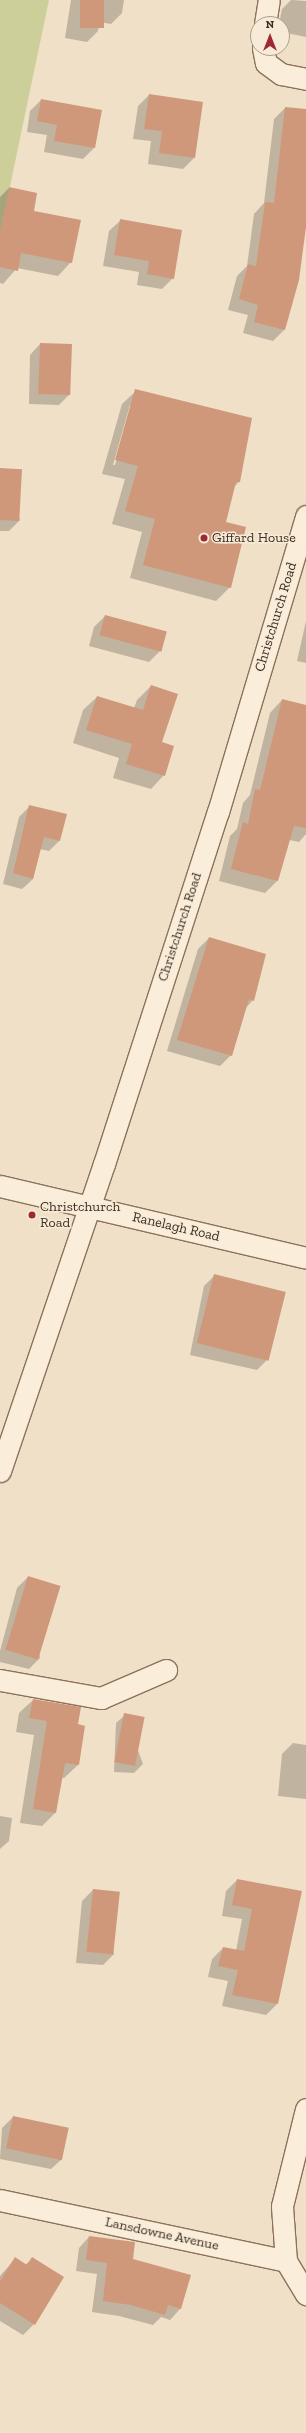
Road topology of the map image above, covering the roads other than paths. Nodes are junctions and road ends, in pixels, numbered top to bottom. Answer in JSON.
{"nodes":[{"id":1,"x":269,"y":0,"type":"edge"},
{"id":2,"x":266,"y":16,"type":"edge"},
{"id":3,"x":265,"y":56,"type":"edge"},
{"id":4,"x":306,"y":79,"type":"edge"},
{"id":5,"x":306,"y":516,"type":"edge"},
{"id":6,"x":301,"y":552,"type":"edge"},
{"id":7,"x":0,"y":1186,"type":"edge"},
{"id":8,"x":90,"y":1207,"type":"junction"},
{"id":9,"x":306,"y":1258,"type":"edge"},
{"id":10,"x":0,"y":1471,"type":"edge"},
{"id":11,"x":166,"y":1670,"type":"dead end"},
{"id":12,"x":0,"y":1680,"type":"edge"},
{"id":13,"x":306,"y":2109,"type":"edge"},
{"id":14,"x":0,"y":2200,"type":"edge"},
{"id":15,"x":286,"y":2261,"type":"junction"},
{"id":16,"x":306,"y":2294,"type":"edge"}],
"edges":[{"from":1,"to":2,"type":"street"},
{"from":3,"to":4,"type":"street"},
{"from":5,"to":6,"type":"street","name":"Christchurch Road"},
{"from":6,"to":8,"type":"street","name":"Christchurch Road"},
{"from":7,"to":8,"type":"street","name":"Ranelagh Road"},
{"from":8,"to":9,"type":"street","name":"Ranelagh Road"},
{"from":8,"to":10,"type":"street","name":"Christchurch Road"},
{"from":11,"to":12,"type":"street"},
{"from":13,"to":15,"type":"street"},
{"from":14,"to":15,"type":"street","name":"Lansdowne Avenue"},
{"from":15,"to":16,"type":"street"}]}
